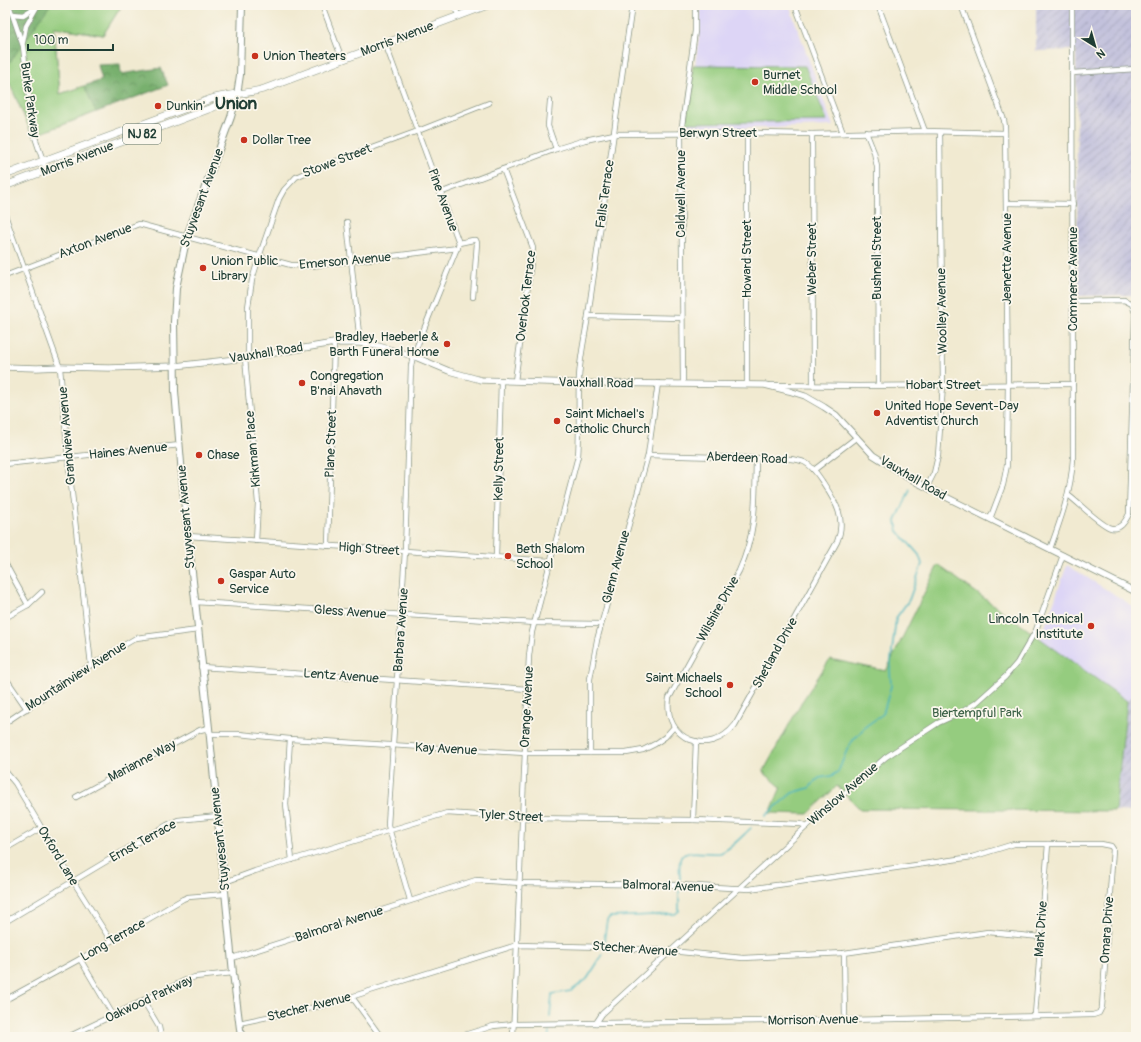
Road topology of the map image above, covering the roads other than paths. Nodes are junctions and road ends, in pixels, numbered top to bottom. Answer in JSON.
{"nodes":[{"id":1,"x":10,"y":5,"type":"edge"},
{"id":2,"x":38,"y":5,"type":"edge"},
{"id":3,"x":242,"y":5,"type":"edge"},
{"id":4,"x":322,"y":5,"type":"edge"},
{"id":5,"x":453,"y":5,"type":"edge"},
{"id":6,"x":488,"y":5,"type":"edge"},
{"id":7,"x":632,"y":5,"type":"edge"},
{"id":8,"x":695,"y":5,"type":"edge"},
{"id":9,"x":795,"y":5,"type":"edge"},
{"id":10,"x":878,"y":5,"type":"edge"},
{"id":11,"x":961,"y":5,"type":"edge"},
{"id":12,"x":1072,"y":5,"type":"edge"},
{"id":13,"x":13,"y":14,"type":"junction"},
{"id":14,"x":459,"y":16,"type":"junction"},
{"id":15,"x":385,"y":43,"type":"junction"},
{"id":16,"x":22,"y":46,"type":"junction"},
{"id":17,"x":342,"y":60,"type":"junction"},
{"id":18,"x":1136,"y":69,"type":"edge"},
{"id":19,"x":1072,"y":73,"type":"junction"},
{"id":20,"x":237,"y":95,"type":"junction"},
{"id":21,"x":550,"y":101,"type":"dead end"},
{"id":22,"x":489,"y":103,"type":"dead end"},
{"id":23,"x":418,"y":131,"type":"junction"},
{"id":24,"x":866,"y":132,"type":"junction"},
{"id":25,"x":925,"y":132,"type":"junction"},
{"id":26,"x":940,"y":132,"type":"junction"},
{"id":27,"x":681,"y":133,"type":"junction"},
{"id":28,"x":747,"y":133,"type":"junction"},
{"id":29,"x":843,"y":133,"type":"junction"},
{"id":30,"x":1005,"y":133,"type":"junction"},
{"id":31,"x":614,"y":134,"type":"junction"},
{"id":32,"x":812,"y":134,"type":"junction"},
{"id":33,"x":556,"y":149,"type":"junction"},
{"id":34,"x":43,"y":161,"type":"junction"},
{"id":35,"x":503,"y":168,"type":"junction"},
{"id":36,"x":46,"y":170,"type":"junction"},
{"id":37,"x":5,"y":175,"type":"edge"},
{"id":38,"x":5,"y":186,"type":"edge"},
{"id":39,"x":440,"y":193,"type":"junction"},
{"id":40,"x":1006,"y":203,"type":"junction"},
{"id":41,"x":1073,"y":204,"type":"junction"},
{"id":42,"x":5,"y":214,"type":"edge"},
{"id":43,"x":348,"y":222,"type":"dead end"},
{"id":44,"x":187,"y":236,"type":"junction"},
{"id":45,"x":459,"y":246,"type":"junction"},
{"id":46,"x":259,"y":257,"type":"junction"},
{"id":47,"x":352,"y":261,"type":"junction"},
{"id":48,"x":25,"y":268,"type":"junction"},
{"id":49,"x":5,"y":276,"type":"edge"},
{"id":50,"x":473,"y":297,"type":"dead end"},
{"id":51,"x":1073,"y":301,"type":"junction"},
{"id":52,"x":588,"y":316,"type":"junction"},
{"id":53,"x":682,"y":318,"type":"junction"},
{"id":54,"x":334,"y":343,"type":"junction"},
{"id":55,"x":360,"y":343,"type":"junction"},
{"id":56,"x":413,"y":356,"type":"junction"},
{"id":57,"x":247,"y":357,"type":"junction"},
{"id":58,"x":175,"y":366,"type":"junction"},
{"id":59,"x":5,"y":367,"type":"edge"},
{"id":60,"x":60,"y":367,"type":"junction"},
{"id":61,"x":501,"y":381,"type":"junction"},
{"id":62,"x":515,"y":381,"type":"junction"},
{"id":63,"x":579,"y":383,"type":"junction"},
{"id":64,"x":658,"y":383,"type":"junction"},
{"id":65,"x":683,"y":384,"type":"junction"},
{"id":66,"x":747,"y":384,"type":"junction"},
{"id":67,"x":943,"y":384,"type":"junction"},
{"id":68,"x":1008,"y":384,"type":"junction"},
{"id":69,"x":1074,"y":384,"type":"junction"},
{"id":70,"x":764,"y":385,"type":"junction"},
{"id":71,"x":813,"y":385,"type":"junction"},
{"id":72,"x":878,"y":385,"type":"junction"},
{"id":73,"x":857,"y":437,"type":"junction"},
{"id":74,"x":180,"y":445,"type":"junction"},
{"id":75,"x":648,"y":456,"type":"junction"},
{"id":76,"x":68,"y":457,"type":"junction"},
{"id":77,"x":756,"y":458,"type":"junction"},
{"id":78,"x":5,"y":464,"type":"edge"},
{"id":79,"x":814,"y":470,"type":"junction"},
{"id":80,"x":927,"y":487,"type":"junction"},
{"id":81,"x":1068,"y":496,"type":"junction"},
{"id":82,"x":990,"y":519,"type":"junction"},
{"id":83,"x":188,"y":536,"type":"junction"},
{"id":84,"x":256,"y":540,"type":"junction"},
{"id":85,"x":328,"y":546,"type":"junction"},
{"id":86,"x":1050,"y":549,"type":"junction"},
{"id":87,"x":405,"y":551,"type":"junction"},
{"id":88,"x":1063,"y":555,"type":"junction"},
{"id":89,"x":496,"y":557,"type":"junction"},
{"id":90,"x":550,"y":561,"type":"junction"},
{"id":91,"x":5,"y":563,"type":"edge"},
{"id":92,"x":42,"y":592,"type":"dead end"},
{"id":93,"x":1136,"y":592,"type":"edge"},
{"id":94,"x":195,"y":602,"type":"junction"},
{"id":95,"x":28,"y":605,"type":"junction"},
{"id":96,"x":402,"y":616,"type":"junction"},
{"id":97,"x":5,"y":618,"type":"edge"},
{"id":98,"x":535,"y":623,"type":"junction"},
{"id":99,"x":601,"y":624,"type":"junction"},
{"id":100,"x":198,"y":630,"type":"junction"},
{"id":101,"x":91,"y":665,"type":"junction"},
{"id":102,"x":202,"y":667,"type":"junction"},
{"id":103,"x":5,"y":677,"type":"edge"},
{"id":104,"x":398,"y":680,"type":"junction"},
{"id":105,"x":528,"y":689,"type":"junction"},
{"id":106,"x":27,"y":709,"type":"junction"},
{"id":107,"x":5,"y":722,"type":"edge"},
{"id":108,"x":674,"y":727,"type":"junction"},
{"id":109,"x":209,"y":731,"type":"junction"},
{"id":110,"x":290,"y":739,"type":"junction"},
{"id":111,"x":696,"y":741,"type":"junction"},
{"id":112,"x":393,"y":746,"type":"junction"},
{"id":113,"x":525,"y":753,"type":"junction"},
{"id":114,"x":590,"y":753,"type":"junction"},
{"id":115,"x":5,"y":771,"type":"edge"},
{"id":116,"x":76,"y":797,"type":"dead end"},
{"id":117,"x":218,"y":816,"type":"junction"},
{"id":118,"x":522,"y":818,"type":"junction"},
{"id":119,"x":693,"y":820,"type":"junction"},
{"id":120,"x":807,"y":826,"type":"junction"},
{"id":121,"x":41,"y":828,"type":"junction"},
{"id":122,"x":389,"y":831,"type":"junction"},
{"id":123,"x":1048,"y":844,"type":"junction"},
{"id":124,"x":1111,"y":846,"type":"joint"},
{"id":125,"x":5,"y":848,"type":"edge"},
{"id":126,"x":292,"y":860,"type":"junction"},
{"id":127,"x":73,"y":881,"type":"junction"},
{"id":128,"x":225,"y":882,"type":"junction"},
{"id":129,"x":520,"y":883,"type":"junction"},
{"id":130,"x":740,"y":888,"type":"junction"},
{"id":131,"x":226,"y":894,"type":"junction"},
{"id":132,"x":410,"y":900,"type":"junction"},
{"id":133,"x":5,"y":922,"type":"edge"},
{"id":134,"x":1041,"y":937,"type":"junction"},
{"id":135,"x":111,"y":941,"type":"junction"},
{"id":136,"x":517,"y":945,"type":"junction"},
{"id":137,"x":670,"y":951,"type":"junction"},
{"id":138,"x":844,"y":953,"type":"junction"},
{"id":139,"x":232,"y":958,"type":"junction"},
{"id":140,"x":80,"y":959,"type":"junction"},
{"id":141,"x":233,"y":974,"type":"junction"},
{"id":142,"x":352,"y":997,"type":"junction"},
{"id":143,"x":5,"y":1000,"type":"edge"},
{"id":144,"x":143,"y":1000,"type":"junction"},
{"id":145,"x":1098,"y":1013,"type":"joint"},
{"id":146,"x":114,"y":1015,"type":"junction"},
{"id":147,"x":1036,"y":1015,"type":"junction"},
{"id":148,"x":845,"y":1020,"type":"junction"},
{"id":149,"x":239,"y":1023,"type":"junction"},
{"id":150,"x":596,"y":1023,"type":"junction"},
{"id":151,"x":514,"y":1024,"type":"junction"},
{"id":152,"x":68,"y":1037,"type":"edge"},
{"id":153,"x":161,"y":1037,"type":"edge"},
{"id":154,"x":241,"y":1037,"type":"edge"},
{"id":155,"x":381,"y":1037,"type":"edge"},
{"id":156,"x":458,"y":1037,"type":"edge"},
{"id":157,"x":513,"y":1037,"type":"edge"}],
"edges":[{"from":1,"to":13,"type":"street","name":"Burke Parkway"},
{"from":2,"to":13,"type":"street"},
{"from":2,"to":16,"type":"street"},
{"from":3,"to":20,"type":"main road","name":"Stuyvesant Avenue"},
{"from":4,"to":17,"type":"street"},
{"from":5,"to":14,"type":"street"},
{"from":6,"to":14,"type":"main road","name":"Morris Avenue","number":"NJ 82"},
{"from":7,"to":31,"type":"street","name":"Falls Terrace"},
{"from":8,"to":27,"type":"street","name":"Caldwell Avenue"},
{"from":9,"to":29,"type":"street"},
{"from":10,"to":25,"type":"street"},
{"from":11,"to":30,"type":"street","name":"Jeanette Avenue"},
{"from":12,"to":19,"type":"street","name":"Commerce Avenue"},
{"from":13,"to":16,"type":"street","name":"Burke Parkway"},
{"from":14,"to":15,"type":"main road","name":"Morris Avenue","number":"NJ 82"},
{"from":15,"to":17,"type":"main road","name":"Morris Avenue","number":"NJ 82"},
{"from":15,"to":23,"type":"street","name":"Pine Avenue"},
{"from":16,"to":34,"type":"street","name":"Burke Parkway"},
{"from":17,"to":20,"type":"main road","name":"Morris Avenue","number":"NJ 82"},
{"from":18,"to":19,"type":"street"},
{"from":19,"to":41,"type":"street","name":"Commerce Avenue"},
{"from":20,"to":34,"type":"main road","name":"Morris Avenue","number":"NJ 82"},
{"from":20,"to":36,"type":"main road","name":"Morris Avenue","number":"NJ 82"},
{"from":20,"to":44,"type":"main road","name":"Stuyvesant Avenue"},
{"from":21,"to":33,"type":"street"},
{"from":22,"to":23,"type":"street","name":"Stowe Street"},
{"from":23,"to":39,"type":"street","name":"Pine Avenue"},
{"from":23,"to":46,"type":"street","name":"Stowe Street"},
{"from":24,"to":25,"type":"street","name":"Berwyn Street"},
{"from":24,"to":29,"type":"street","name":"Berwyn Street"},
{"from":24,"to":72,"type":"street","name":"Bushnell Street"},
{"from":25,"to":26,"type":"street","name":"Berwyn Street"},
{"from":26,"to":30,"type":"street","name":"Berwyn Street"},
{"from":26,"to":67,"type":"street","name":"Woolley Avenue"},
{"from":27,"to":28,"type":"street","name":"Berwyn Street"},
{"from":27,"to":31,"type":"street","name":"Berwyn Street"},
{"from":27,"to":53,"type":"street","name":"Caldwell Avenue"},
{"from":28,"to":32,"type":"street","name":"Berwyn Street"},
{"from":28,"to":66,"type":"street","name":"Howard Street"},
{"from":29,"to":32,"type":"street","name":"Berwyn Street"},
{"from":30,"to":40,"type":"street","name":"Jeanette Avenue"},
{"from":31,"to":33,"type":"street","name":"Berwyn Street"},
{"from":31,"to":52,"type":"street","name":"Falls Terrace"},
{"from":32,"to":71,"type":"street","name":"Weber Street"},
{"from":33,"to":35,"type":"street","name":"Berwyn Street"},
{"from":34,"to":36,"type":"street","name":"Burke Parkway"},
{"from":34,"to":37,"type":"main road","name":"Morris Avenue","number":"NJ 82"},
{"from":35,"to":39,"type":"street","name":"Berwyn Street"},
{"from":35,"to":62,"type":"street","name":"Overlook Terrace"},
{"from":36,"to":38,"type":"main road","name":"Morris Avenue","number":"NJ 82"},
{"from":39,"to":45,"type":"street","name":"Pine Avenue"},
{"from":40,"to":41,"type":"street"},
{"from":40,"to":68,"type":"street","name":"Jeanette Avenue"},
{"from":41,"to":51,"type":"street","name":"Commerce Avenue"},
{"from":42,"to":48,"type":"street","name":"Grandview Avenue"},
{"from":43,"to":47,"type":"street"},
{"from":44,"to":46,"type":"street","name":"Emerson Avenue"},
{"from":44,"to":48,"type":"street","name":"Axton Avenue"},
{"from":44,"to":58,"type":"main road","name":"Stuyvesant Avenue"},
{"from":45,"to":47,"type":"street","name":"Emerson Avenue"},
{"from":45,"to":50,"type":"street","name":"Emerson Avenue"},
{"from":45,"to":56,"type":"street","name":"Pine Avenue"},
{"from":46,"to":47,"type":"street","name":"Emerson Avenue"},
{"from":46,"to":57,"type":"street","name":"Stowe Street"},
{"from":47,"to":55,"type":"street"},
{"from":48,"to":49,"type":"street","name":"Axton Avenue"},
{"from":48,"to":60,"type":"street","name":"Grandview Avenue"},
{"from":51,"to":69,"type":"street","name":"Commerce Avenue"},
{"from":51,"to":81,"type":"street"},
{"from":52,"to":53,"type":"street"},
{"from":52,"to":63,"type":"street","name":"Falls Terrace"},
{"from":53,"to":65,"type":"street","name":"Caldwell Avenue"},
{"from":54,"to":55,"type":"street","name":"Vauxhall Road"},
{"from":54,"to":57,"type":"street","name":"Vauxhall Road"},
{"from":54,"to":85,"type":"street","name":"Plane Street"},
{"from":55,"to":56,"type":"street","name":"Vauxhall Road"},
{"from":56,"to":61,"type":"street","name":"Vauxhall Road"},
{"from":56,"to":87,"type":"street","name":"Barbara Avenue"},
{"from":57,"to":58,"type":"street","name":"Vauxhall Road"},
{"from":57,"to":84,"type":"street","name":"Kirkman Place"},
{"from":58,"to":60,"type":"street","name":"Vauxhall Road"},
{"from":58,"to":74,"type":"main road","name":"Stuyvesant Avenue"},
{"from":59,"to":60,"type":"street","name":"Vauxhall Road"},
{"from":60,"to":76,"type":"street","name":"Grandview Avenue"},
{"from":61,"to":62,"type":"street","name":"Vauxhall Road"},
{"from":61,"to":89,"type":"street","name":"Kelly Street"},
{"from":62,"to":63,"type":"street","name":"Vauxhall Road"},
{"from":63,"to":64,"type":"street","name":"Vauxhall Road"},
{"from":63,"to":90,"type":"street","name":"Orange Avenue"},
{"from":64,"to":65,"type":"street","name":"Vauxhall Road"},
{"from":64,"to":75,"type":"street","name":"Glenn Avenue"},
{"from":65,"to":66,"type":"street","name":"Vauxhall Road"},
{"from":66,"to":70,"type":"street","name":"Vauxhall Road"},
{"from":67,"to":68,"type":"street","name":"Hobart Street"},
{"from":67,"to":72,"type":"street","name":"Hobart Street"},
{"from":67,"to":80,"type":"street","name":"Woolley Avenue"},
{"from":68,"to":69,"type":"street","name":"Hobart Street"},
{"from":68,"to":82,"type":"street","name":"Jeanette Avenue"},
{"from":69,"to":81,"type":"street","name":"Commerce Avenue"},
{"from":70,"to":71,"type":"street","name":"Hobart Street"},
{"from":70,"to":73,"type":"street","name":"Vauxhall Road"},
{"from":71,"to":72,"type":"street","name":"Hobart Street"},
{"from":73,"to":79,"type":"street"},
{"from":73,"to":80,"type":"street","name":"Vauxhall Road"},
{"from":74,"to":76,"type":"street","name":"Haines Avenue"},
{"from":74,"to":83,"type":"main road","name":"Stuyvesant Avenue"},
{"from":75,"to":77,"type":"street","name":"Aberdeen Road"},
{"from":75,"to":99,"type":"street","name":"Glenn Avenue"},
{"from":76,"to":78,"type":"street","name":"Haines Avenue"},
{"from":76,"to":101,"type":"street","name":"Grandview Avenue"},
{"from":77,"to":79,"type":"street","name":"Aberdeen Road"},
{"from":77,"to":108,"type":"street","name":"Wilshire Drive"},
{"from":79,"to":111,"type":"street","name":"Shetland Drive"},
{"from":80,"to":82,"type":"street","name":"Vauxhall Road"},
{"from":81,"to":86,"type":"street","name":"Commerce Avenue"},
{"from":82,"to":86,"type":"street","name":"Vauxhall Road"},
{"from":83,"to":84,"type":"street","name":"High Street"},
{"from":83,"to":94,"type":"main road","name":"Stuyvesant Avenue"},
{"from":84,"to":85,"type":"street","name":"High Street"},
{"from":85,"to":87,"type":"street","name":"High Street"},
{"from":86,"to":88,"type":"street","name":"Vauxhall Road"},
{"from":87,"to":89,"type":"street","name":"High Street"},
{"from":87,"to":96,"type":"street","name":"Barbara Avenue"},
{"from":88,"to":93,"type":"street","name":"Vauxhall Road"},
{"from":88,"to":120,"type":"street","name":"Winslow Avenue"},
{"from":89,"to":90,"type":"street","name":"High Street"},
{"from":90,"to":98,"type":"street","name":"Orange Avenue"},
{"from":91,"to":95,"type":"street"},
{"from":92,"to":95,"type":"street"},
{"from":94,"to":96,"type":"street","name":"Gless Avenue"},
{"from":94,"to":100,"type":"main road","name":"Stuyvesant Avenue"},
{"from":95,"to":97,"type":"street"},
{"from":96,"to":98,"type":"street","name":"Gless Avenue"},
{"from":96,"to":104,"type":"street","name":"Barbara Avenue"},
{"from":98,"to":99,"type":"street","name":"Gless Avenue"},
{"from":98,"to":105,"type":"street","name":"Orange Avenue"},
{"from":99,"to":114,"type":"street","name":"Glenn Avenue"},
{"from":100,"to":101,"type":"street","name":"Mountainview Avenue"},
{"from":100,"to":102,"type":"main road","name":"Stuyvesant Avenue"},
{"from":101,"to":106,"type":"street","name":"Mountainview Avenue"},
{"from":102,"to":104,"type":"street","name":"Lentz Avenue"},
{"from":102,"to":109,"type":"main road","name":"Stuyvesant Avenue"},
{"from":103,"to":106,"type":"street"},
{"from":104,"to":105,"type":"street","name":"Lentz Avenue"},
{"from":104,"to":112,"type":"street","name":"Barbara Avenue"},
{"from":105,"to":113,"type":"street","name":"Orange Avenue"},
{"from":106,"to":107,"type":"street","name":"Mountainview Avenue"},
{"from":108,"to":111,"type":"street"},
{"from":108,"to":114,"type":"street","name":"Kay Avenue"},
{"from":109,"to":110,"type":"street","name":"Kay Avenue"},
{"from":109,"to":116,"type":"street","name":"Marianne Way"},
{"from":109,"to":117,"type":"main road","name":"Stuyvesant Avenue"},
{"from":110,"to":112,"type":"street","name":"Kay Avenue"},
{"from":110,"to":126,"type":"street"},
{"from":111,"to":119,"type":"street"},
{"from":112,"to":113,"type":"street","name":"Kay Avenue"},
{"from":112,"to":122,"type":"street","name":"Barbara Avenue"},
{"from":113,"to":114,"type":"street","name":"Kay Avenue"},
{"from":113,"to":118,"type":"street","name":"Orange Avenue"},
{"from":115,"to":121,"type":"street","name":"Oxford Lane"},
{"from":117,"to":127,"type":"street","name":"Ernst Terrace"},
{"from":117,"to":128,"type":"main road","name":"Stuyvesant Avenue"},
{"from":118,"to":119,"type":"street","name":"Tyler Street"},
{"from":118,"to":122,"type":"street","name":"Tyler Street"},
{"from":118,"to":129,"type":"street","name":"Orange Avenue"},
{"from":119,"to":120,"type":"street","name":"Tyler Street"},
{"from":120,"to":130,"type":"street","name":"Winslow Avenue"},
{"from":121,"to":125,"type":"street"},
{"from":121,"to":127,"type":"street","name":"Oxford Lane"},
{"from":122,"to":126,"type":"street","name":"Tyler Street"},
{"from":122,"to":132,"type":"street","name":"Barbara Avenue"},
{"from":123,"to":124,"type":"street","name":"Balmoral Avenue"},
{"from":123,"to":130,"type":"street","name":"Balmoral Avenue"},
{"from":123,"to":134,"type":"street","name":"Mark Drive"},
{"from":124,"to":145,"type":"street","name":"Omara Drive"},
{"from":126,"to":128,"type":"street","name":"Tyler Street"},
{"from":127,"to":133,"type":"street","name":"Ernst Terrace"},
{"from":127,"to":135,"type":"street","name":"Oxford Lane"},
{"from":128,"to":131,"type":"main road","name":"Stuyvesant Avenue"},
{"from":129,"to":130,"type":"street","name":"Balmoral Avenue"},
{"from":129,"to":132,"type":"street","name":"Balmoral Avenue"},
{"from":129,"to":136,"type":"street","name":"Orange Avenue"},
{"from":130,"to":137,"type":"street","name":"Winslow Avenue"},
{"from":131,"to":135,"type":"street","name":"Long Terrace"},
{"from":131,"to":139,"type":"main road","name":"Stuyvesant Avenue"},
{"from":132,"to":139,"type":"street","name":"Balmoral Avenue"},
{"from":134,"to":138,"type":"street","name":"Stecher Avenue"},
{"from":134,"to":147,"type":"street","name":"Mark Drive"},
{"from":135,"to":140,"type":"street","name":"Long Terrace"},
{"from":136,"to":137,"type":"street","name":"Stecher Avenue"},
{"from":136,"to":142,"type":"street","name":"Stecher Avenue"},
{"from":136,"to":151,"type":"street","name":"Orange Avenue"},
{"from":137,"to":138,"type":"street","name":"Stecher Avenue"},
{"from":137,"to":150,"type":"street","name":"Winslow Avenue"},
{"from":138,"to":148,"type":"street"},
{"from":139,"to":141,"type":"main road","name":"Stuyvesant Avenue"},
{"from":140,"to":143,"type":"street","name":"Long Terrace"},
{"from":140,"to":146,"type":"street"},
{"from":141,"to":144,"type":"street","name":"Oakwood Parkway"},
{"from":141,"to":149,"type":"main road","name":"Stuyvesant Avenue"},
{"from":142,"to":149,"type":"street","name":"Stecher Avenue"},
{"from":142,"to":155,"type":"street"},
{"from":144,"to":146,"type":"street","name":"Oakwood Parkway"},
{"from":144,"to":153,"type":"street"},
{"from":145,"to":147,"type":"street","name":"Morrison Avenue"},
{"from":146,"to":152,"type":"street","name":"Oakwood Parkway"},
{"from":147,"to":148,"type":"street","name":"Morrison Avenue"},
{"from":148,"to":150,"type":"street","name":"Morrison Avenue"},
{"from":149,"to":154,"type":"main road","name":"Stuyvesant Avenue"},
{"from":150,"to":151,"type":"street","name":"Morrison Avenue"},
{"from":151,"to":156,"type":"street","name":"Morrison Avenue"},
{"from":151,"to":157,"type":"street","name":"Orange Avenue"}]}
